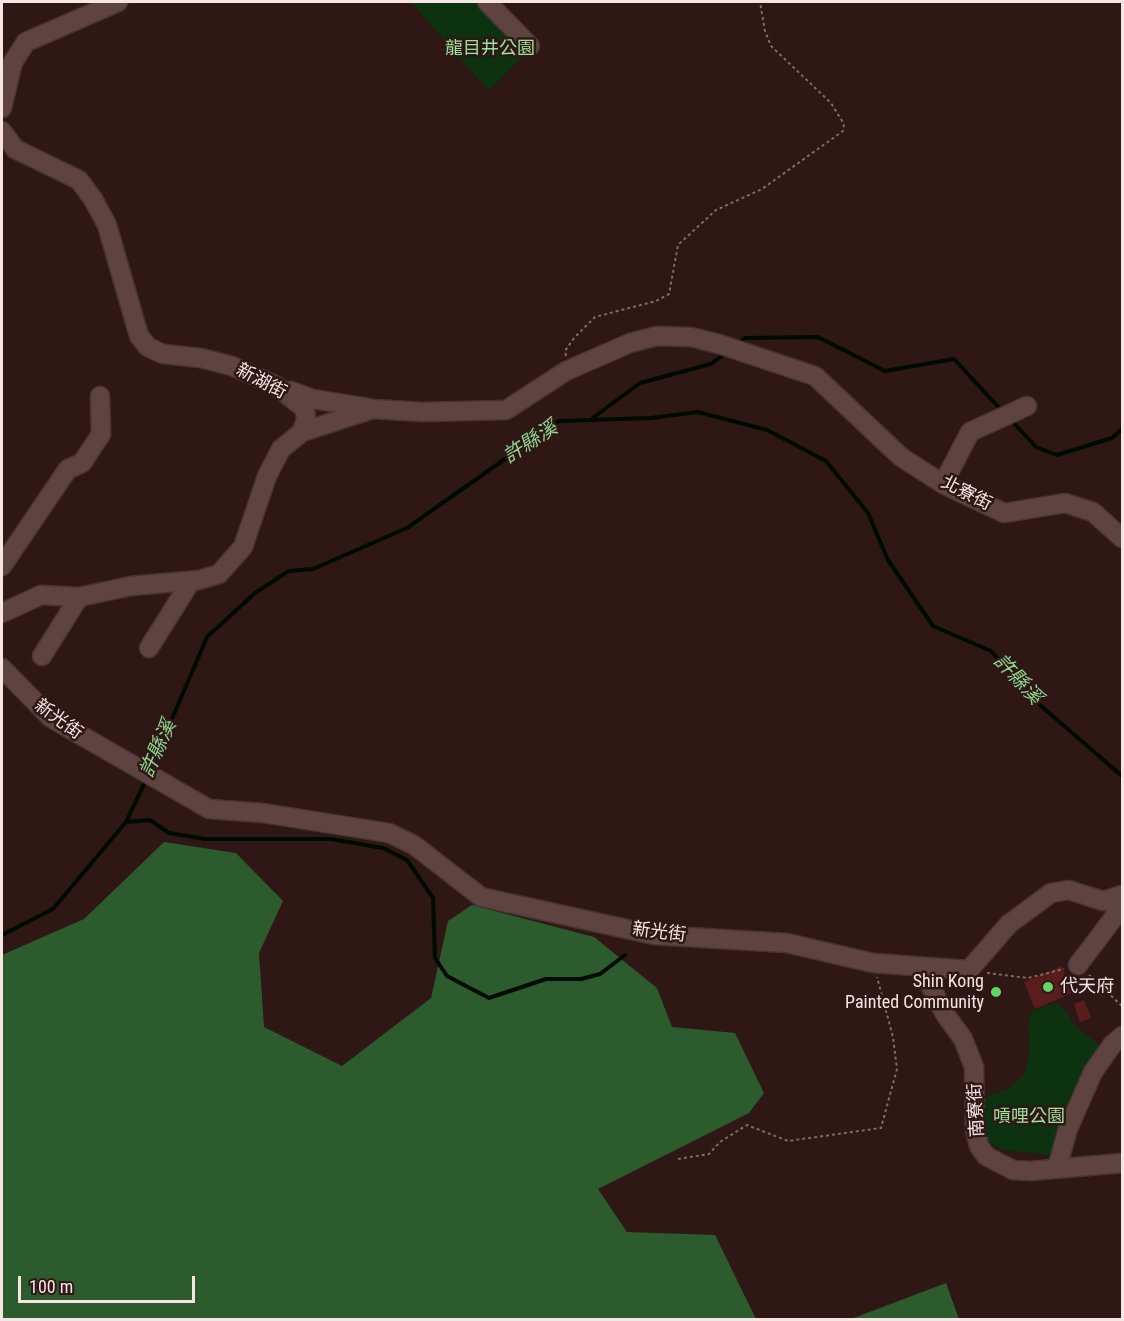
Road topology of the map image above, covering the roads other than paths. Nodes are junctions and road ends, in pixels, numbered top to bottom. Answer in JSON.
{"nodes":[{"id":1,"x":118,"y":2,"type":"edge"},
{"id":2,"x":487,"y":2,"type":"edge"},
{"id":3,"x":530,"y":46,"type":"dead end"},
{"id":4,"x":2,"y":108,"type":"edge"},
{"id":5,"x":2,"y":131,"type":"edge"},
{"id":6,"x":275,"y":385,"type":"junction"},
{"id":7,"x":100,"y":396,"type":"dead end"},
{"id":8,"x":1027,"y":406,"type":"dead end"},
{"id":9,"x":373,"y":409,"type":"junction"},
{"id":10,"x":302,"y":432,"type":"junction"},
{"id":11,"x":943,"y":484,"type":"junction"},
{"id":12,"x":1122,"y":538,"type":"edge"},
{"id":13,"x":2,"y":566,"type":"edge"},
{"id":14,"x":191,"y":581,"type":"junction"},
{"id":15,"x":79,"y":597,"type":"junction"},
{"id":16,"x":2,"y":613,"type":"edge"},
{"id":17,"x":149,"y":648,"type":"dead end"},
{"id":18,"x":42,"y":656,"type":"dead end"},
{"id":19,"x":2,"y":668,"type":"edge"},
{"id":20,"x":1121,"y":896,"type":"edge"},
{"id":21,"x":1078,"y":965,"type":"road end"},
{"id":22,"x":932,"y":968,"type":"junction"},
{"id":23,"x":1122,"y":1036,"type":"edge"},
{"id":24,"x":1122,"y":1163,"type":"edge"},
{"id":25,"x":1057,"y":1168,"type":"junction"}],
"edges":[{"from":1,"to":4,"type":"street"},
{"from":2,"to":3,"type":"street"},
{"from":5,"to":6,"type":"street","name":"新湖街"},
{"from":6,"to":9,"type":"street","name":"北寮街"},
{"from":6,"to":10,"type":"street","name":"新湖街"},
{"from":7,"to":13,"type":"street"},
{"from":8,"to":11,"type":"street"},
{"from":9,"to":10,"type":"street"},
{"from":9,"to":11,"type":"street","name":"北寮街"},
{"from":10,"to":14,"type":"street"},
{"from":11,"to":12,"type":"street","name":"北寮街"},
{"from":14,"to":15,"type":"street"},
{"from":14,"to":17,"type":"street"},
{"from":15,"to":16,"type":"street"},
{"from":15,"to":18,"type":"street"},
{"from":19,"to":22,"type":"street","name":"新光街"},
{"from":20,"to":21,"type":"street"},
{"from":20,"to":22,"type":"street","name":"新光街"},
{"from":22,"to":25,"type":"street","name":"南寮街"},
{"from":23,"to":25,"type":"street"},
{"from":24,"to":25,"type":"street","name":"南寮街"}]}
